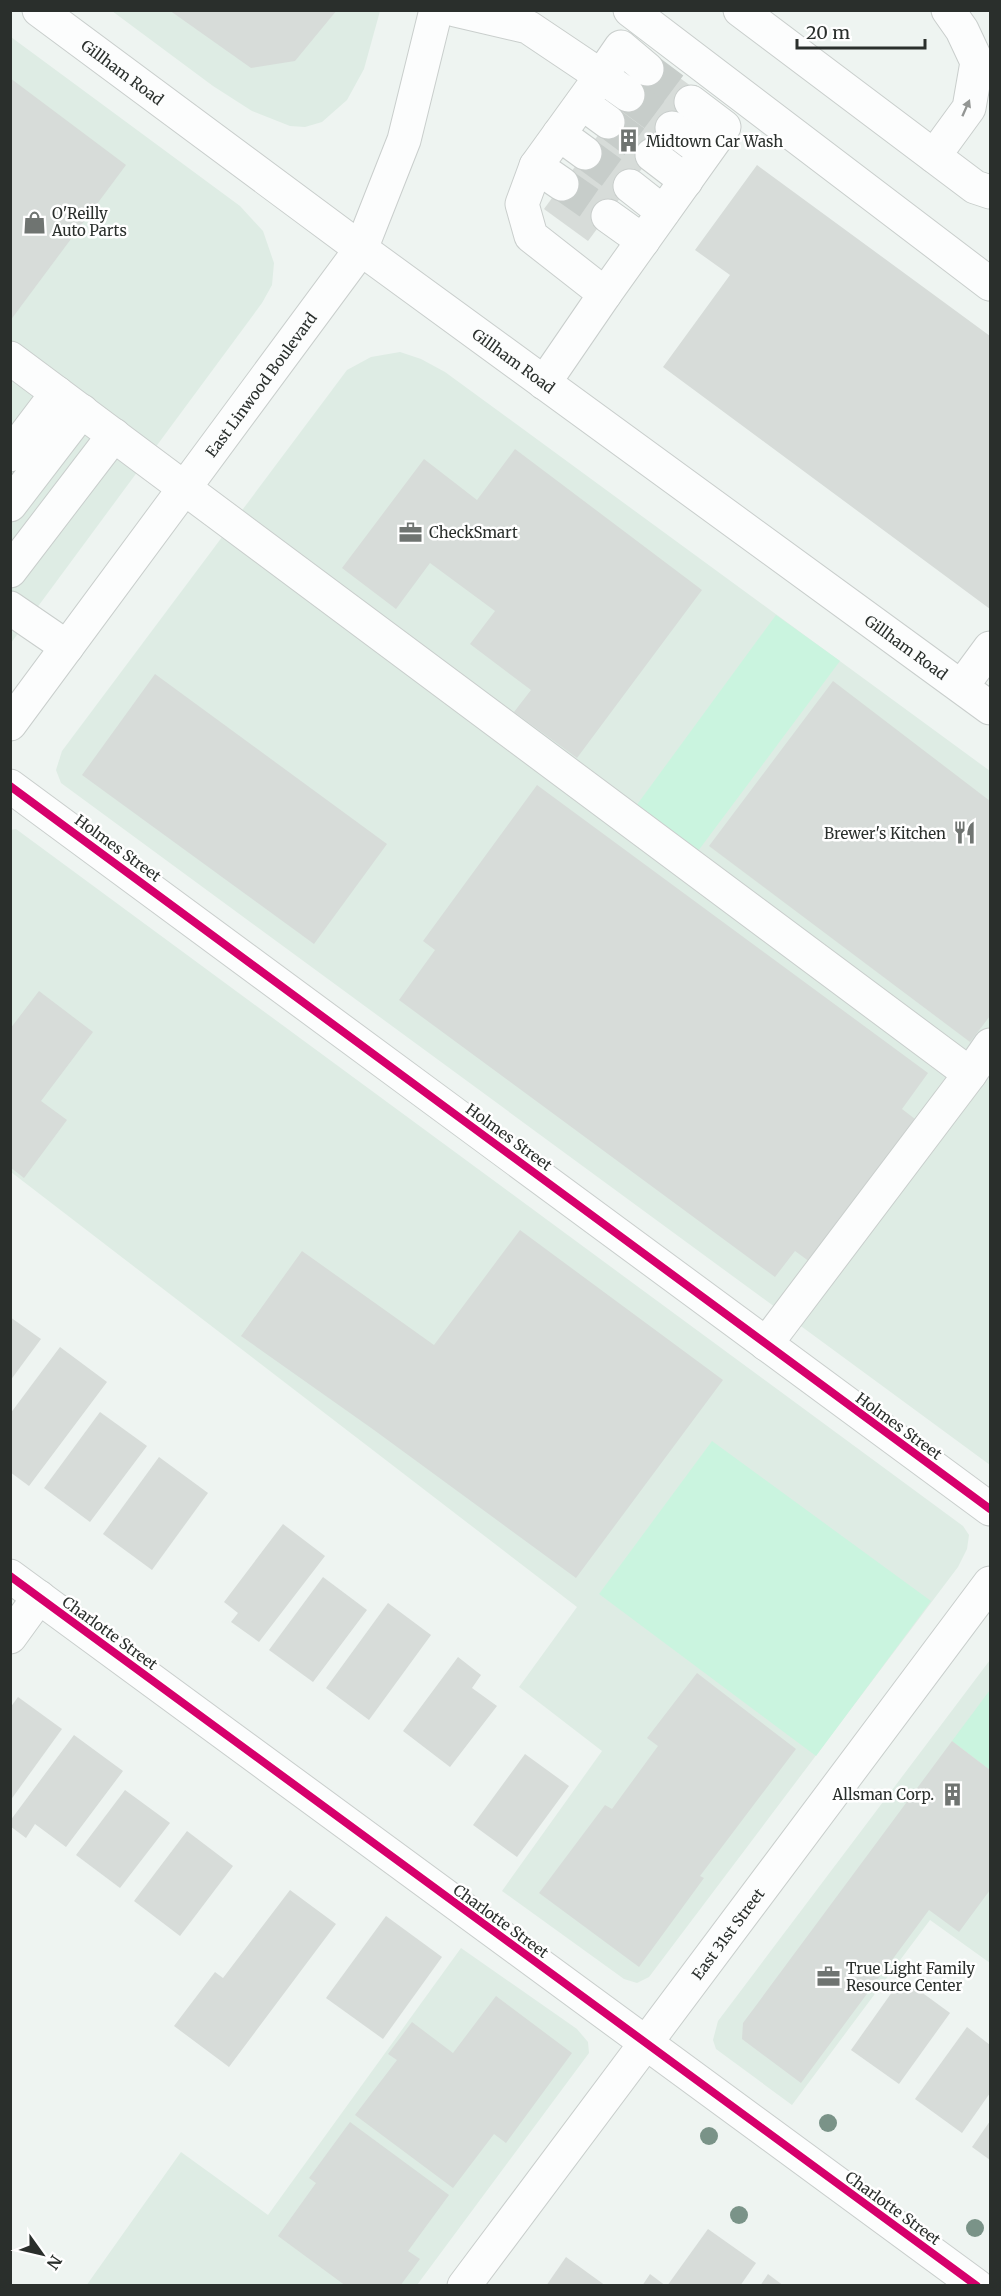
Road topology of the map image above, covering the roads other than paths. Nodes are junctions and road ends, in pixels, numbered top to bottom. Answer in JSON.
{"nodes":[{"id":1,"x":39,"y":10,"type":"edge"},
{"id":2,"x":436,"y":10,"type":"edge"},
{"id":3,"x":455,"y":10,"type":"edge"},
{"id":4,"x":630,"y":10,"type":"edge"},
{"id":5,"x":740,"y":10,"type":"edge"},
{"id":6,"x":948,"y":10,"type":"edge"},
{"id":7,"x":647,"y":69,"type":"tunnel mouth"},
{"id":8,"x":601,"y":76,"type":"junction"},
{"id":9,"x":628,"y":95,"type":"tunnel mouth"},
{"id":10,"x":691,"y":102,"type":"tunnel mouth"},
{"id":11,"x":582,"y":103,"type":"junction"},
{"id":12,"x":608,"y":122,"type":"tunnel mouth"},
{"id":13,"x":672,"y":128,"type":"tunnel mouth"},
{"id":14,"x":559,"y":134,"type":"junction"},
{"id":15,"x":585,"y":153,"type":"tunnel mouth"},
{"id":16,"x":705,"y":153,"type":"junction"},
{"id":17,"x":652,"y":155,"type":"tunnel mouth"},
{"id":18,"x":934,"y":156,"type":"junction"},
{"id":19,"x":686,"y":181,"type":"junction"},
{"id":20,"x":630,"y":186,"type":"tunnel mouth"},
{"id":21,"x":990,"y":192,"type":"edge"},
{"id":22,"x":663,"y":212,"type":"junction"},
{"id":23,"x":608,"y":216,"type":"tunnel mouth"},
{"id":24,"x":643,"y":241,"type":"junction"},
{"id":25,"x":361,"y":249,"type":"junction"},
{"id":26,"x":990,"y":284,"type":"edge"},
{"id":27,"x":605,"y":294,"type":"junction"},
{"id":28,"x":10,"y":358,"type":"edge"},
{"id":29,"x":544,"y":383,"type":"junction"},
{"id":30,"x":70,"y":402,"type":"junction"},
{"id":31,"x":114,"y":435,"type":"junction"},
{"id":32,"x":10,"y":455,"type":"edge"},
{"id":33,"x":185,"y":487,"type":"junction"},
{"id":34,"x":10,"y":504,"type":"edge"},
{"id":35,"x":10,"y":571,"type":"edge"},
{"id":36,"x":10,"y":608,"type":"edge"},
{"id":37,"x":67,"y":647,"type":"junction"},
{"id":38,"x":990,"y":648,"type":"edge"},
{"id":39,"x":962,"y":686,"type":"junction"},
{"id":40,"x":990,"y":708,"type":"edge"},
{"id":41,"x":10,"y":724,"type":"edge"},
{"id":42,"x":10,"y":786,"type":"edge"},
{"id":43,"x":990,"y":1045,"type":"edge"},
{"id":44,"x":970,"y":1074,"type":"junction"},
{"id":45,"x":766,"y":1344,"type":"junction"},
{"id":46,"x":990,"y":1509,"type":"edge"},
{"id":47,"x":10,"y":1576,"type":"edge"},
{"id":48,"x":990,"y":1583,"type":"edge"},
{"id":49,"x":39,"y":1598,"type":"junction"},
{"id":50,"x":10,"y":1637,"type":"edge"},
{"id":51,"x":645,"y":2044,"type":"junction"},
{"id":52,"x":464,"y":2286,"type":"edge"},
{"id":53,"x":977,"y":2286,"type":"edge"}],
"edges":[{"from":1,"to":25,"type":"street","name":"Gillham Road"},
{"from":2,"to":25,"type":"street","name":"East Linwood Boulevard"},
{"from":3,"to":8,"type":"street"},
{"from":4,"to":26,"type":"street"},
{"from":5,"to":18,"type":"street"},
{"from":18,"to":6,"type":"street","one_way":true},
{"from":7,"to":8,"type":"street"},
{"from":8,"to":9,"type":"street"},
{"from":8,"to":11,"type":"street"},
{"from":10,"to":16,"type":"street"},
{"from":11,"to":12,"type":"street"},
{"from":11,"to":14,"type":"street"},
{"from":13,"to":16,"type":"street"},
{"from":14,"to":15,"type":"street"},
{"from":14,"to":27,"type":"street"},
{"from":16,"to":19,"type":"street"},
{"from":17,"to":19,"type":"street"},
{"from":18,"to":21,"type":"street"},
{"from":19,"to":22,"type":"street"},
{"from":20,"to":22,"type":"street"},
{"from":22,"to":24,"type":"street"},
{"from":23,"to":24,"type":"street"},
{"from":24,"to":27,"type":"street"},
{"from":25,"to":29,"type":"street","name":"Gillham Road"},
{"from":25,"to":33,"type":"street","name":"East Linwood Boulevard"},
{"from":27,"to":29,"type":"street"},
{"from":28,"to":30,"type":"street"},
{"from":29,"to":39,"type":"street","name":"Gillham Road"},
{"from":30,"to":31,"type":"street"},
{"from":30,"to":32,"type":"street"},
{"from":30,"to":34,"type":"street"},
{"from":31,"to":33,"type":"street"},
{"from":31,"to":35,"type":"street"},
{"from":33,"to":37,"type":"street","name":"East Linwood Boulevard"},
{"from":33,"to":44,"type":"street"},
{"from":36,"to":37,"type":"street"},
{"from":37,"to":41,"type":"street","name":"East Linwood Boulevard"},
{"from":38,"to":39,"type":"street"},
{"from":39,"to":40,"type":"street","name":"Gillham Road"},
{"from":42,"to":45,"type":"street","name":"Holmes Street"},
{"from":43,"to":44,"type":"street"},
{"from":44,"to":45,"type":"street"},
{"from":45,"to":46,"type":"street","name":"Holmes Street"},
{"from":47,"to":49,"type":"street","name":"Charlotte Street"},
{"from":48,"to":51,"type":"street","name":"East 31st Street"},
{"from":49,"to":50,"type":"street"},
{"from":49,"to":51,"type":"street","name":"Charlotte Street"},
{"from":51,"to":52,"type":"street","name":"East 31st Street"},
{"from":51,"to":53,"type":"street","name":"Charlotte Street"}]}
